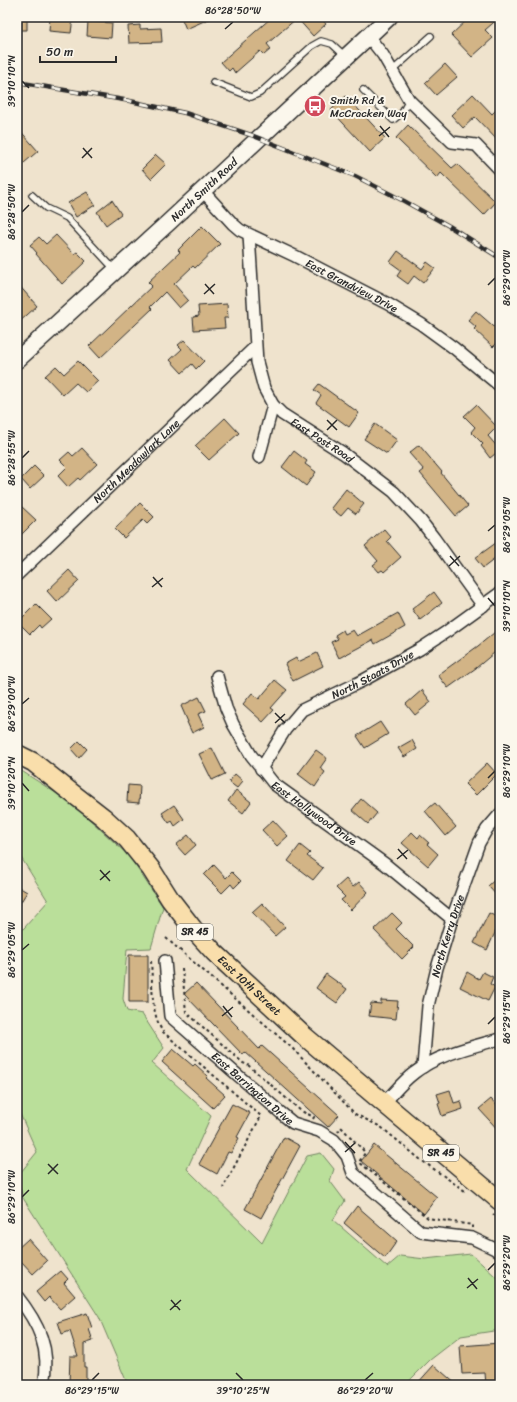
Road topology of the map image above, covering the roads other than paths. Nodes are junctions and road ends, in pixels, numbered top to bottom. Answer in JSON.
{"nodes":[{"id":1,"x":389,"y":17,"type":"edge"},
{"id":2,"x":368,"y":36,"type":"junction"},
{"id":3,"x":431,"y":36,"type":"dead end"},
{"id":4,"x":347,"y":57,"type":"junction"},
{"id":5,"x":392,"y":71,"type":"junction"},
{"id":6,"x":213,"y":82,"type":"dead end"},
{"id":7,"x":363,"y":90,"type":"dead end"},
{"id":8,"x":409,"y":100,"type":"junction"},
{"id":9,"x":500,"y":170,"type":"edge"},
{"id":10,"x":202,"y":190,"type":"junction"},
{"id":11,"x":32,"y":195,"type":"dead end"},
{"id":12,"x":249,"y":235,"type":"junction"},
{"id":13,"x":116,"y":271,"type":"junction"},
{"id":14,"x":255,"y":347,"type":"junction"},
{"id":15,"x":17,"y":360,"type":"edge"},
{"id":16,"x":500,"y":386,"type":"edge"},
{"id":17,"x":273,"y":405,"type":"junction"},
{"id":18,"x":259,"y":457,"type":"dead end"},
{"id":19,"x":17,"y":576,"type":"edge"},
{"id":20,"x":500,"y":593,"type":"edge"},
{"id":21,"x":483,"y":606,"type":"junction"},
{"id":22,"x":217,"y":676,"type":"dead end"},
{"id":23,"x":17,"y":754,"type":"edge"},
{"id":24,"x":260,"y":769,"type":"junction"},
{"id":25,"x":500,"y":814,"type":"edge"},
{"id":26,"x":452,"y":919,"type":"junction"},
{"id":27,"x":166,"y":961,"type":"dead end"},
{"id":28,"x":500,"y":1039,"type":"edge"},
{"id":29,"x":423,"y":1067,"type":"junction"},
{"id":30,"x":384,"y":1103,"type":"junction"},
{"id":31,"x":495,"y":1206,"type":"edge"},
{"id":32,"x":500,"y":1253,"type":"edge"},
{"id":33,"x":17,"y":1296,"type":"edge"},
{"id":34,"x":44,"y":1385,"type":"edge"}],
"edges":[{"from":1,"to":2,"type":"main road","name":"North Smith Road"},
{"from":2,"to":4,"type":"main road","name":"North Smith Road"},
{"from":2,"to":5,"type":"street"},
{"from":3,"to":5,"type":"lane"},
{"from":4,"to":6,"type":"lane"},
{"from":4,"to":10,"type":"main road","name":"North Smith Road"},
{"from":5,"to":8,"type":"street"},
{"from":7,"to":8,"type":"lane"},
{"from":8,"to":9,"type":"street"},
{"from":10,"to":12,"type":"street","name":"East Grandview Drive"},
{"from":10,"to":13,"type":"main road","name":"North Smith Road"},
{"from":11,"to":13,"type":"lane"},
{"from":12,"to":14,"type":"street","name":"East Post Road"},
{"from":12,"to":16,"type":"street","name":"East Grandview Drive"},
{"from":13,"to":15,"type":"main road","name":"North Smith Road"},
{"from":14,"to":17,"type":"street","name":"East Post Road"},
{"from":14,"to":19,"type":"street","name":"North Meadowlark Lane"},
{"from":17,"to":18,"type":"street"},
{"from":17,"to":21,"type":"street","name":"East Post Road"},
{"from":20,"to":21,"type":"street","name":"North Staats Drive"},
{"from":21,"to":24,"type":"street","name":"North Staats Drive"},
{"from":22,"to":24,"type":"street","name":"East Hollywood Drive"},
{"from":23,"to":30,"type":"main road","name":"East 10th Street","number":"SR 45"},
{"from":24,"to":26,"type":"street","name":"East Hollywood Drive"},
{"from":25,"to":26,"type":"street","name":"North Kerry Drive"},
{"from":26,"to":29,"type":"street","name":"North Kerry Drive"},
{"from":27,"to":32,"type":"street","name":"East Barrington Drive"},
{"from":28,"to":29,"type":"street"},
{"from":29,"to":30,"type":"street"},
{"from":30,"to":31,"type":"main road","name":"East 10th Street","number":"SR 45"},
{"from":33,"to":34,"type":"street"}]}
